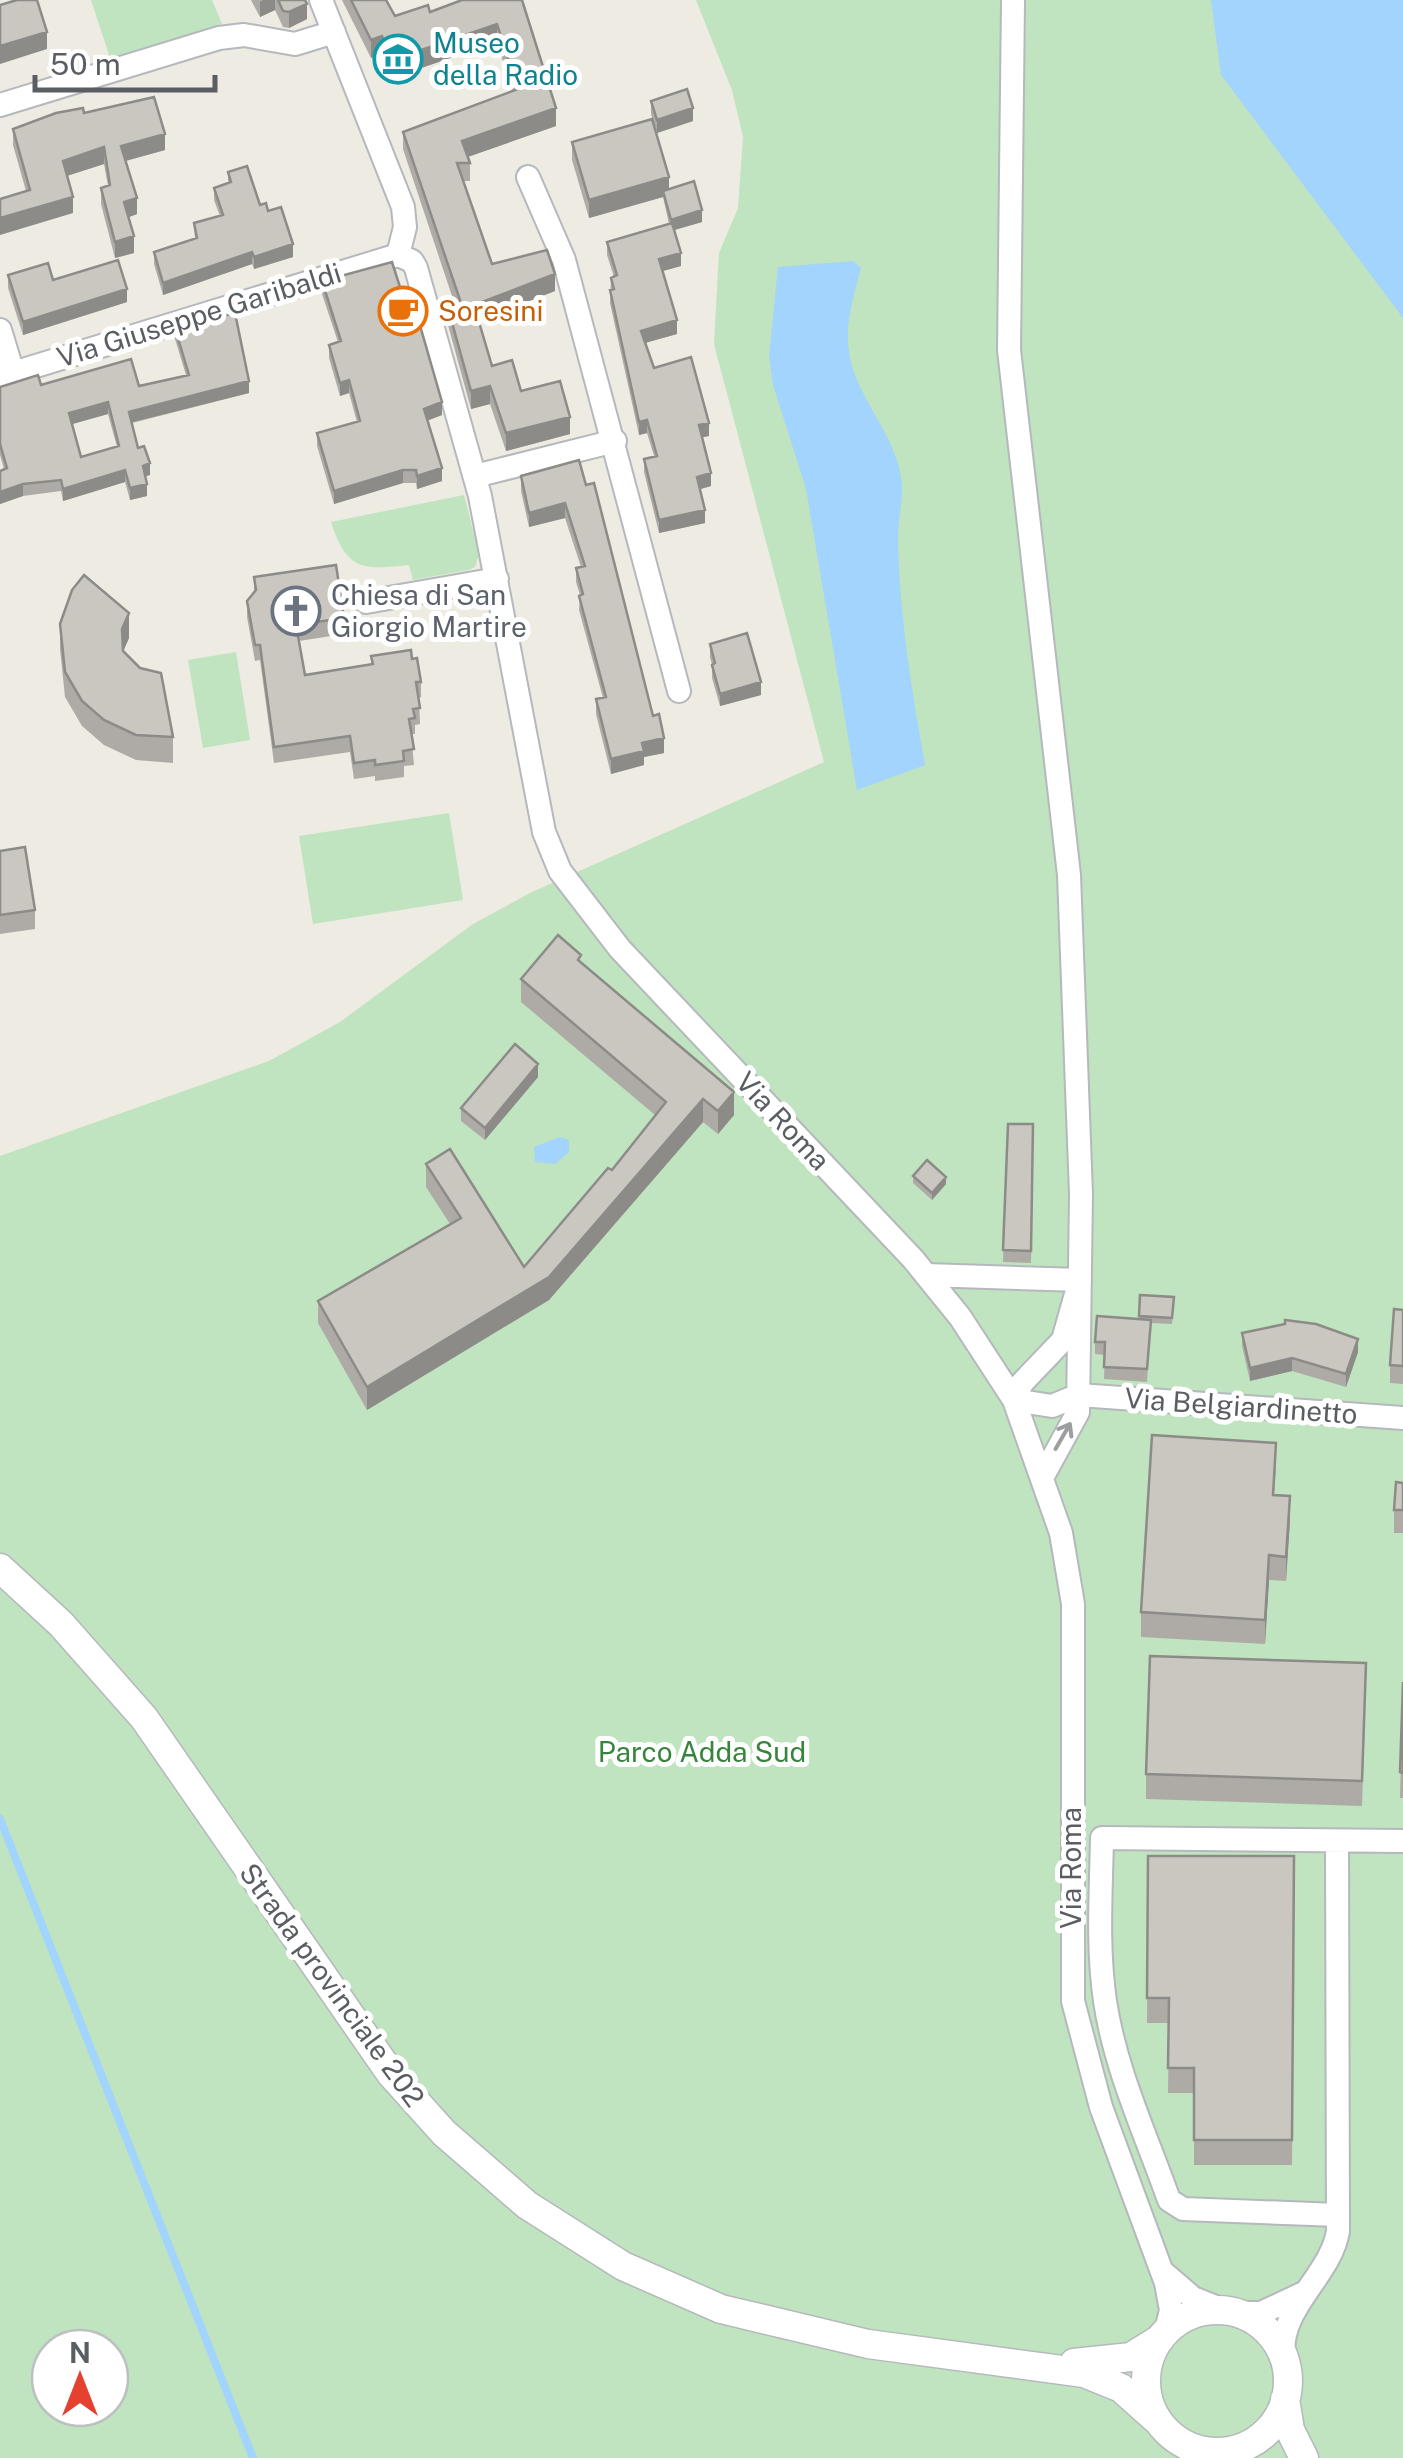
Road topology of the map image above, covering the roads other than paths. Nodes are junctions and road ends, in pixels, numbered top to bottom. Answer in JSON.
{"nodes":[{"id":1,"x":321,"y":0,"type":"edge"},
{"id":2,"x":1013,"y":0,"type":"edge"},
{"id":3,"x":334,"y":32,"type":"junction"},
{"id":4,"x":0,"y":106,"type":"edge"},
{"id":5,"x":528,"y":177,"type":"dead end"},
{"id":6,"x":398,"y":255,"type":"junction"},
{"id":7,"x":0,"y":330,"type":"edge"},
{"id":8,"x":7,"y":375,"type":"edge"},
{"id":9,"x":615,"y":440,"type":"junction"},
{"id":10,"x":475,"y":476,"type":"junction"},
{"id":11,"x":497,"y":579,"type":"junction"},
{"id":12,"x":366,"y":602,"type":"dead end"},
{"id":13,"x":679,"y":690,"type":"dead end"},
{"id":14,"x":926,"y":1275,"type":"junction"},
{"id":15,"x":1080,"y":1280,"type":"junction"},
{"id":16,"x":995,"y":1367,"type":"junction"},
{"id":17,"x":1032,"y":1373,"type":"junction"},
{"id":18,"x":1079,"y":1395,"type":"junction"},
{"id":19,"x":1014,"y":1400,"type":"junction"},
{"id":20,"x":1403,"y":1418,"type":"edge"},
{"id":21,"x":1043,"y":1476,"type":"junction"},
{"id":22,"x":0,"y":1568,"type":"edge"},
{"id":23,"x":1337,"y":1840,"type":"junction"},
{"id":24,"x":1403,"y":1841,"type":"edge"},
{"id":25,"x":1338,"y":2215,"type":"junction"},
{"id":26,"x":1158,"y":2266,"type":"junction"},
{"id":27,"x":1306,"y":2292,"type":"junction"},
{"id":28,"x":1230,"y":2311,"type":"junction"},
{"id":29,"x":1163,"y":2334,"type":"junction"},
{"id":30,"x":1284,"y":2357,"type":"junction"},
{"id":31,"x":1032,"y":2363,"type":"junction"},
{"id":32,"x":1286,"y":2398,"type":"junction"},
{"id":33,"x":1158,"y":2421,"type":"junction"},
{"id":34,"x":1229,"y":2451,"type":"junction"},
{"id":35,"x":1270,"y":2458,"type":"edge"},
{"id":36,"x":1304,"y":2458,"type":"edge"}],
"edges":[{"from":1,"to":3,"type":"street"},
{"from":2,"to":15,"type":"street"},
{"from":3,"to":4,"type":"street"},
{"from":3,"to":6,"type":"street"},
{"from":5,"to":9,"type":"street"},
{"from":6,"to":8,"type":"street","name":"Via Giuseppe Garibaldi"},
{"from":6,"to":10,"type":"street","name":"Via Roma"},
{"from":7,"to":8,"type":"street"},
{"from":9,"to":10,"type":"street"},
{"from":9,"to":13,"type":"street"},
{"from":10,"to":11,"type":"street","name":"Via Roma"},
{"from":11,"to":12,"type":"street"},
{"from":11,"to":14,"type":"street","name":"Via Roma"},
{"from":14,"to":15,"type":"street"},
{"from":14,"to":16,"type":"street","name":"Via Roma"},
{"from":15,"to":17,"type":"street"},
{"from":15,"to":18,"type":"street"},
{"from":16,"to":17,"type":"street"},
{"from":16,"to":19,"type":"street","name":"Via Roma"},
{"from":17,"to":18,"type":"street"},
{"from":17,"to":19,"type":"street"},
{"from":18,"to":19,"type":"street"},
{"from":18,"to":20,"type":"street","name":"Via Belgiardinetto"},
{"from":21,"to":18,"type":"street","one_way":true},
{"from":19,"to":21,"type":"street","name":"Via Roma"},
{"from":21,"to":26,"type":"street","name":"Via Roma"},
{"from":22,"to":31,"type":"street","name":"Strada provinciale 202"},
{"from":23,"to":24,"type":"street"},
{"from":23,"to":25,"type":"street"},
{"from":23,"to":25,"type":"street"},
{"from":25,"to":27,"type":"street"},
{"from":26,"to":28,"type":"street","name":"Via Roma"},
{"from":26,"to":29,"type":"street","name":"Via Roma"},
{"from":27,"to":28,"type":"street"},
{"from":27,"to":30,"type":"street"},
{"from":28,"to":29,"type":"street","name":"Strada provinciale 202"},
{"from":28,"to":30,"type":"street"},
{"from":29,"to":31,"type":"street","name":"Strada provinciale 202"},
{"from":29,"to":33,"type":"street"},
{"from":30,"to":32,"type":"street"},
{"from":31,"to":33,"type":"street","name":"Strada provinciale 202"},
{"from":32,"to":34,"type":"street"},
{"from":32,"to":36,"type":"street"},
{"from":33,"to":34,"type":"street","name":"Strada provinciale 202"},
{"from":34,"to":35,"type":"street","name":"Strada provinciale 202"}]}
